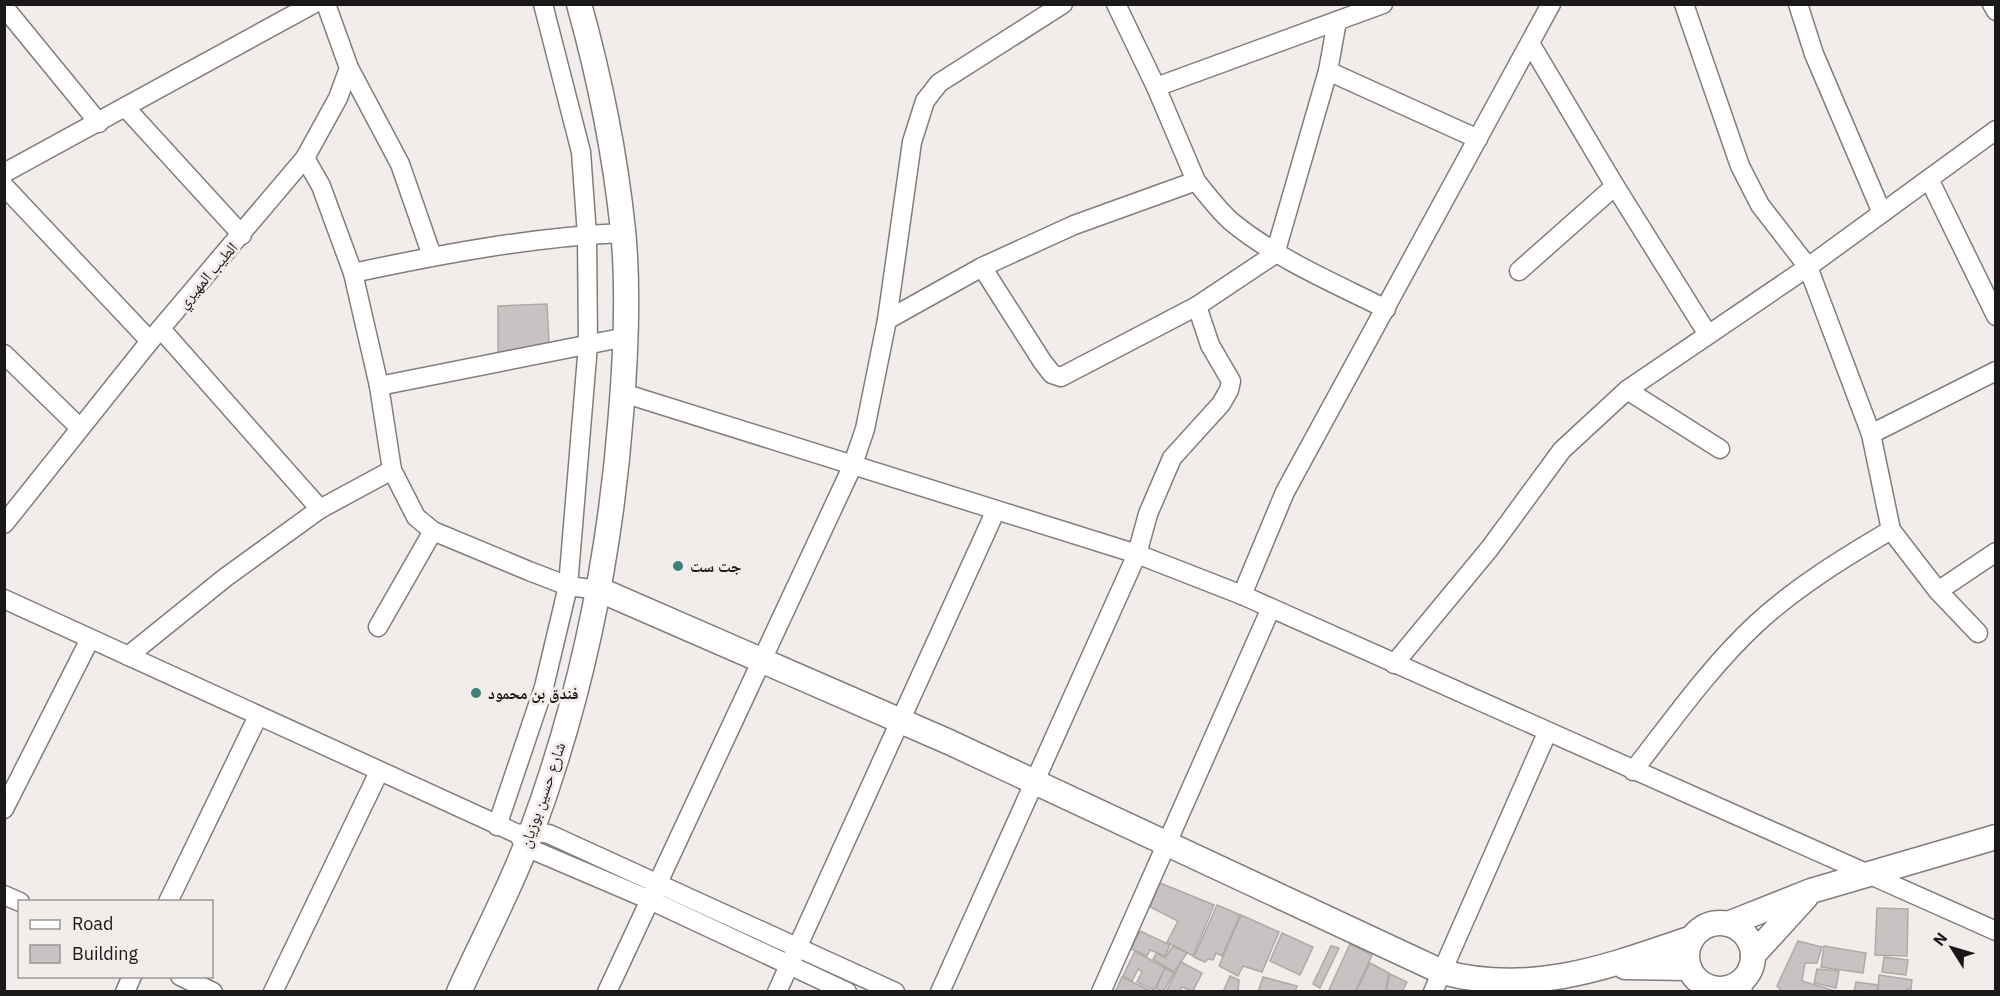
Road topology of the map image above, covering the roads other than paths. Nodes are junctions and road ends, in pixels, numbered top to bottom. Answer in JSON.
{"nodes":[{"id":1,"x":313,"y":4,"type":"edge"},
{"id":2,"x":326,"y":4,"type":"edge"},
{"id":3,"x":543,"y":4,"type":"edge"},
{"id":4,"x":579,"y":4,"type":"edge"},
{"id":5,"x":1063,"y":4,"type":"edge"},
{"id":6,"x":1116,"y":4,"type":"edge"},
{"id":7,"x":1383,"y":4,"type":"edge"},
{"id":8,"x":1551,"y":4,"type":"edge"},
{"id":9,"x":1684,"y":4,"type":"edge"},
{"id":10,"x":1798,"y":4,"type":"edge"},
{"id":11,"x":1992,"y":4,"type":"edge"},
{"id":12,"x":4,"y":7,"type":"edge"},
{"id":13,"x":1995,"y":11,"type":"edge"},
{"id":14,"x":1346,"y":14,"type":"edge"},
{"id":15,"x":1530,"y":43,"type":"junction"},
{"id":16,"x":349,"y":68,"type":"junction"},
{"id":17,"x":1328,"y":71,"type":"junction"},
{"id":18,"x":1156,"y":87,"type":"junction"},
{"id":19,"x":126,"y":107,"type":"junction"},
{"id":20,"x":99,"y":123,"type":"junction"},
{"id":21,"x":1995,"y":130,"type":"edge"},
{"id":22,"x":1478,"y":139,"type":"junction"},
{"id":23,"x":305,"y":158,"type":"junction"},
{"id":24,"x":4,"y":173,"type":"edge"},
{"id":25,"x":1929,"y":179,"type":"junction"},
{"id":26,"x":1196,"y":181,"type":"junction"},
{"id":27,"x":4,"y":186,"type":"edge"},
{"id":28,"x":1615,"y":186,"type":"junction"},
{"id":29,"x":1882,"y":213,"type":"junction"},
{"id":30,"x":623,"y":233,"type":"junction"},
{"id":31,"x":242,"y":235,"type":"junction"},
{"id":32,"x":587,"y":235,"type":"junction"},
{"id":33,"x":1275,"y":254,"type":"junction"},
{"id":34,"x":432,"y":256,"type":"junction"},
{"id":35,"x":982,"y":267,"type":"junction"},
{"id":36,"x":1808,"y":267,"type":"junction"},
{"id":37,"x":1519,"y":271,"type":"dead end"},
{"id":38,"x":353,"y":273,"type":"junction"},
{"id":39,"x":1197,"y":306,"type":"junction"},
{"id":40,"x":1386,"y":309,"type":"junction"},
{"id":41,"x":1995,"y":316,"type":"edge"},
{"id":42,"x":887,"y":320,"type":"junction"},
{"id":43,"x":1707,"y":333,"type":"junction"},
{"id":44,"x":156,"y":335,"type":"junction"},
{"id":45,"x":626,"y":337,"type":"junction"},
{"id":46,"x":588,"y":345,"type":"junction"},
{"id":47,"x":4,"y":354,"type":"edge"},
{"id":48,"x":1995,"y":371,"type":"edge"},
{"id":49,"x":379,"y":386,"type":"junction"},
{"id":50,"x":1627,"y":390,"type":"junction"},
{"id":51,"x":622,"y":393,"type":"junction"},
{"id":52,"x":80,"y":428,"type":"junction"},
{"id":53,"x":1871,"y":434,"type":"junction"},
{"id":54,"x":1720,"y":449,"type":"dead end"},
{"id":55,"x":852,"y":467,"type":"junction"},
{"id":56,"x":392,"y":470,"type":"junction"},
{"id":57,"x":320,"y":509,"type":"junction"},
{"id":58,"x":996,"y":510,"type":"junction"},
{"id":59,"x":4,"y":524,"type":"edge"},
{"id":60,"x":1891,"y":530,"type":"junction"},
{"id":61,"x":434,"y":531,"type":"junction"},
{"id":62,"x":1995,"y":552,"type":"edge"},
{"id":63,"x":1137,"y":554,"type":"junction"},
{"id":64,"x":568,"y":586,"type":"junction"},
{"id":65,"x":600,"y":590,"type":"junction"},
{"id":66,"x":1938,"y":591,"type":"junction"},
{"id":67,"x":1242,"y":595,"type":"junction"},
{"id":68,"x":4,"y":599,"type":"edge"},
{"id":69,"x":1271,"y":608,"type":"junction"},
{"id":70,"x":378,"y":627,"type":"dead end"},
{"id":71,"x":1978,"y":633,"type":"dead end"},
{"id":72,"x":90,"y":639,"type":"junction"},
{"id":73,"x":128,"y":656,"type":"junction"},
{"id":74,"x":762,"y":659,"type":"junction"},
{"id":75,"x":1394,"y":664,"type":"junction"},
{"id":76,"x":258,"y":716,"type":"junction"},
{"id":77,"x":900,"y":722,"type":"junction"},
{"id":78,"x":1547,"y":733,"type":"junction"},
{"id":79,"x":1633,"y":771,"type":"junction"},
{"id":80,"x":380,"y":772,"type":"junction"},
{"id":81,"x":1035,"y":784,"type":"junction"},
{"id":82,"x":4,"y":809,"type":"edge"},
{"id":83,"x":497,"y":826,"type":"junction"},
{"id":84,"x":525,"y":837,"type":"junction"},
{"id":85,"x":1995,"y":837,"type":"edge"},
{"id":86,"x":1167,"y":844,"type":"junction"},
{"id":87,"x":1867,"y":874,"type":"junction"},
{"id":88,"x":658,"y":882,"type":"junction"},
{"id":89,"x":1811,"y":891,"type":"junction"},
{"id":90,"x":169,"y":900,"type":"edge"},
{"id":91,"x":650,"y":900,"type":"junction"},
{"id":92,"x":1728,"y":924,"type":"junction"},
{"id":93,"x":1995,"y":931,"type":"edge"},
{"id":94,"x":1692,"y":938,"type":"junction"},
{"id":95,"x":797,"y":948,"type":"junction"},
{"id":96,"x":789,"y":965,"type":"junction"},
{"id":97,"x":1610,"y":966,"type":"junction"},
{"id":98,"x":1689,"y":969,"type":"junction"},
{"id":99,"x":1747,"y":974,"type":"edge"},
{"id":100,"x":131,"y":978,"type":"edge"},
{"id":101,"x":184,"y":978,"type":"edge"},
{"id":102,"x":1437,"y":982,"type":"edge"},
{"id":103,"x":1493,"y":986,"type":"edge"},
{"id":104,"x":1711,"y":990,"type":"edge"},
{"id":105,"x":125,"y":992,"type":"edge"},
{"id":106,"x":213,"y":992,"type":"edge"},
{"id":107,"x":273,"y":992,"type":"edge"},
{"id":108,"x":459,"y":992,"type":"edge"},
{"id":109,"x":607,"y":992,"type":"edge"},
{"id":110,"x":777,"y":992,"type":"edge"},
{"id":111,"x":847,"y":992,"type":"edge"},
{"id":112,"x":895,"y":992,"type":"edge"},
{"id":113,"x":940,"y":992,"type":"edge"},
{"id":114,"x":1101,"y":992,"type":"edge"}],
"edges":[{"from":1,"to":19,"type":"street"},
{"from":2,"to":16,"type":"street"},
{"from":3,"to":32,"type":"street"},
{"from":4,"to":30,"type":"main road","name":"شارع حسين بوزيان"},
{"from":5,"to":42,"type":"street"},
{"from":6,"to":18,"type":"street"},
{"from":7,"to":14,"type":"street"},
{"from":8,"to":15,"type":"street"},
{"from":9,"to":36,"type":"street"},
{"from":10,"to":29,"type":"street"},
{"from":11,"to":13,"type":"street"},
{"from":12,"to":20,"type":"street"},
{"from":14,"to":17,"type":"street"},
{"from":14,"to":18,"type":"street"},
{"from":15,"to":22,"type":"street"},
{"from":15,"to":28,"type":"street"},
{"from":16,"to":23,"type":"street","name":"الطيب المهيري"},
{"from":16,"to":34,"type":"street"},
{"from":17,"to":22,"type":"street"},
{"from":17,"to":33,"type":"street"},
{"from":18,"to":26,"type":"street"},
{"from":19,"to":20,"type":"street"},
{"from":19,"to":31,"type":"street"},
{"from":20,"to":24,"type":"street"},
{"from":21,"to":25,"type":"street"},
{"from":22,"to":40,"type":"street"},
{"from":23,"to":31,"type":"street","name":"الطيب المهيري"},
{"from":23,"to":38,"type":"street"},
{"from":25,"to":29,"type":"street"},
{"from":25,"to":41,"type":"street"},
{"from":26,"to":33,"type":"street"},
{"from":26,"to":35,"type":"street"},
{"from":27,"to":44,"type":"street"},
{"from":28,"to":37,"type":"street"},
{"from":28,"to":43,"type":"street"},
{"from":29,"to":36,"type":"street"},
{"from":30,"to":32,"type":"street"},
{"from":30,"to":45,"type":"main road","name":"شارع حسين بوزيان"},
{"from":31,"to":44,"type":"street","name":"الطيب المهيري"},
{"from":32,"to":34,"type":"street"},
{"from":32,"to":46,"type":"street"},
{"from":33,"to":39,"type":"street"},
{"from":33,"to":40,"type":"street"},
{"from":34,"to":38,"type":"street"},
{"from":35,"to":39,"type":"street"},
{"from":35,"to":42,"type":"street"},
{"from":36,"to":43,"type":"street"},
{"from":36,"to":53,"type":"street"},
{"from":38,"to":49,"type":"street"},
{"from":39,"to":63,"type":"street"},
{"from":40,"to":67,"type":"street"},
{"from":42,"to":55,"type":"street"},
{"from":43,"to":50,"type":"street"},
{"from":44,"to":52,"type":"street","name":"الطيب المهيري"},
{"from":44,"to":57,"type":"street"},
{"from":45,"to":46,"type":"street"},
{"from":45,"to":51,"type":"main road","name":"شارع حسين بوزيان"},
{"from":46,"to":49,"type":"street"},
{"from":46,"to":64,"type":"street"},
{"from":47,"to":52,"type":"street"},
{"from":48,"to":53,"type":"street"},
{"from":49,"to":56,"type":"street"},
{"from":50,"to":54,"type":"street"},
{"from":50,"to":75,"type":"street"},
{"from":51,"to":55,"type":"street"},
{"from":51,"to":65,"type":"main road","name":"شارع حسين بوزيان"},
{"from":52,"to":59,"type":"street","name":"الطيب المهيري"},
{"from":53,"to":60,"type":"street"},
{"from":55,"to":58,"type":"street"},
{"from":55,"to":74,"type":"street"},
{"from":56,"to":57,"type":"street"},
{"from":56,"to":61,"type":"street"},
{"from":57,"to":73,"type":"street"},
{"from":58,"to":63,"type":"street"},
{"from":58,"to":77,"type":"street"},
{"from":60,"to":66,"type":"street"},
{"from":60,"to":79,"type":"street"},
{"from":61,"to":64,"type":"street"},
{"from":61,"to":70,"type":"street"},
{"from":62,"to":66,"type":"street"},
{"from":63,"to":67,"type":"street"},
{"from":63,"to":81,"type":"street"},
{"from":64,"to":65,"type":"street"},
{"from":64,"to":83,"type":"street"},
{"from":65,"to":74,"type":"main road"},
{"from":65,"to":84,"type":"main road","name":"شارع حسين بوزيان"},
{"from":66,"to":71,"type":"street"},
{"from":67,"to":69,"type":"street"},
{"from":68,"to":72,"type":"street"},
{"from":69,"to":75,"type":"street"},
{"from":69,"to":86,"type":"street"},
{"from":72,"to":73,"type":"street"},
{"from":72,"to":82,"type":"street"},
{"from":73,"to":76,"type":"street"},
{"from":74,"to":77,"type":"main road"},
{"from":74,"to":88,"type":"street"},
{"from":75,"to":78,"type":"street"},
{"from":76,"to":80,"type":"street"},
{"from":76,"to":90,"type":"street"},
{"from":77,"to":81,"type":"main road"},
{"from":77,"to":95,"type":"street"},
{"from":78,"to":79,"type":"street"},
{"from":78,"to":102,"type":"street"},
{"from":79,"to":87,"type":"street"},
{"from":80,"to":83,"type":"street"},
{"from":80,"to":107,"type":"street"},
{"from":81,"to":86,"type":"main road"},
{"from":81,"to":113,"type":"street"},
{"from":83,"to":84,"type":"street"},
{"from":84,"to":88,"type":"street"},
{"from":84,"to":91,"type":"street"},
{"from":84,"to":108,"type":"main road","name":"شارع حسين بوزيان"},
{"from":85,"to":87,"type":"main road"},
{"from":86,"to":102,"type":"main road"},
{"from":86,"to":114,"type":"street"},
{"from":87,"to":89,"type":"main road"},
{"from":87,"to":93,"type":"street"},
{"from":88,"to":91,"type":"street"},
{"from":88,"to":95,"type":"street"},
{"from":89,"to":92,"type":"main road"},
{"from":89,"to":99,"type":"main road"},
{"from":91,"to":96,"type":"street"},
{"from":91,"to":109,"type":"street"},
{"from":92,"to":94,"type":"main road"},
{"from":92,"to":99,"type":"main road"},
{"from":94,"to":97,"type":"main road"},
{"from":94,"to":98,"type":"main road"},
{"from":95,"to":96,"type":"street"},
{"from":95,"to":112,"type":"street"},
{"from":96,"to":110,"type":"street"},
{"from":96,"to":111,"type":"street"},
{"from":97,"to":98,"type":"main road"},
{"from":97,"to":103,"type":"main road"},
{"from":98,"to":104,"type":"main road"},
{"from":99,"to":104,"type":"main road"},
{"from":100,"to":105,"type":"street"},
{"from":101,"to":106,"type":"street"},
{"from":102,"to":103,"type":"main road"}]}
